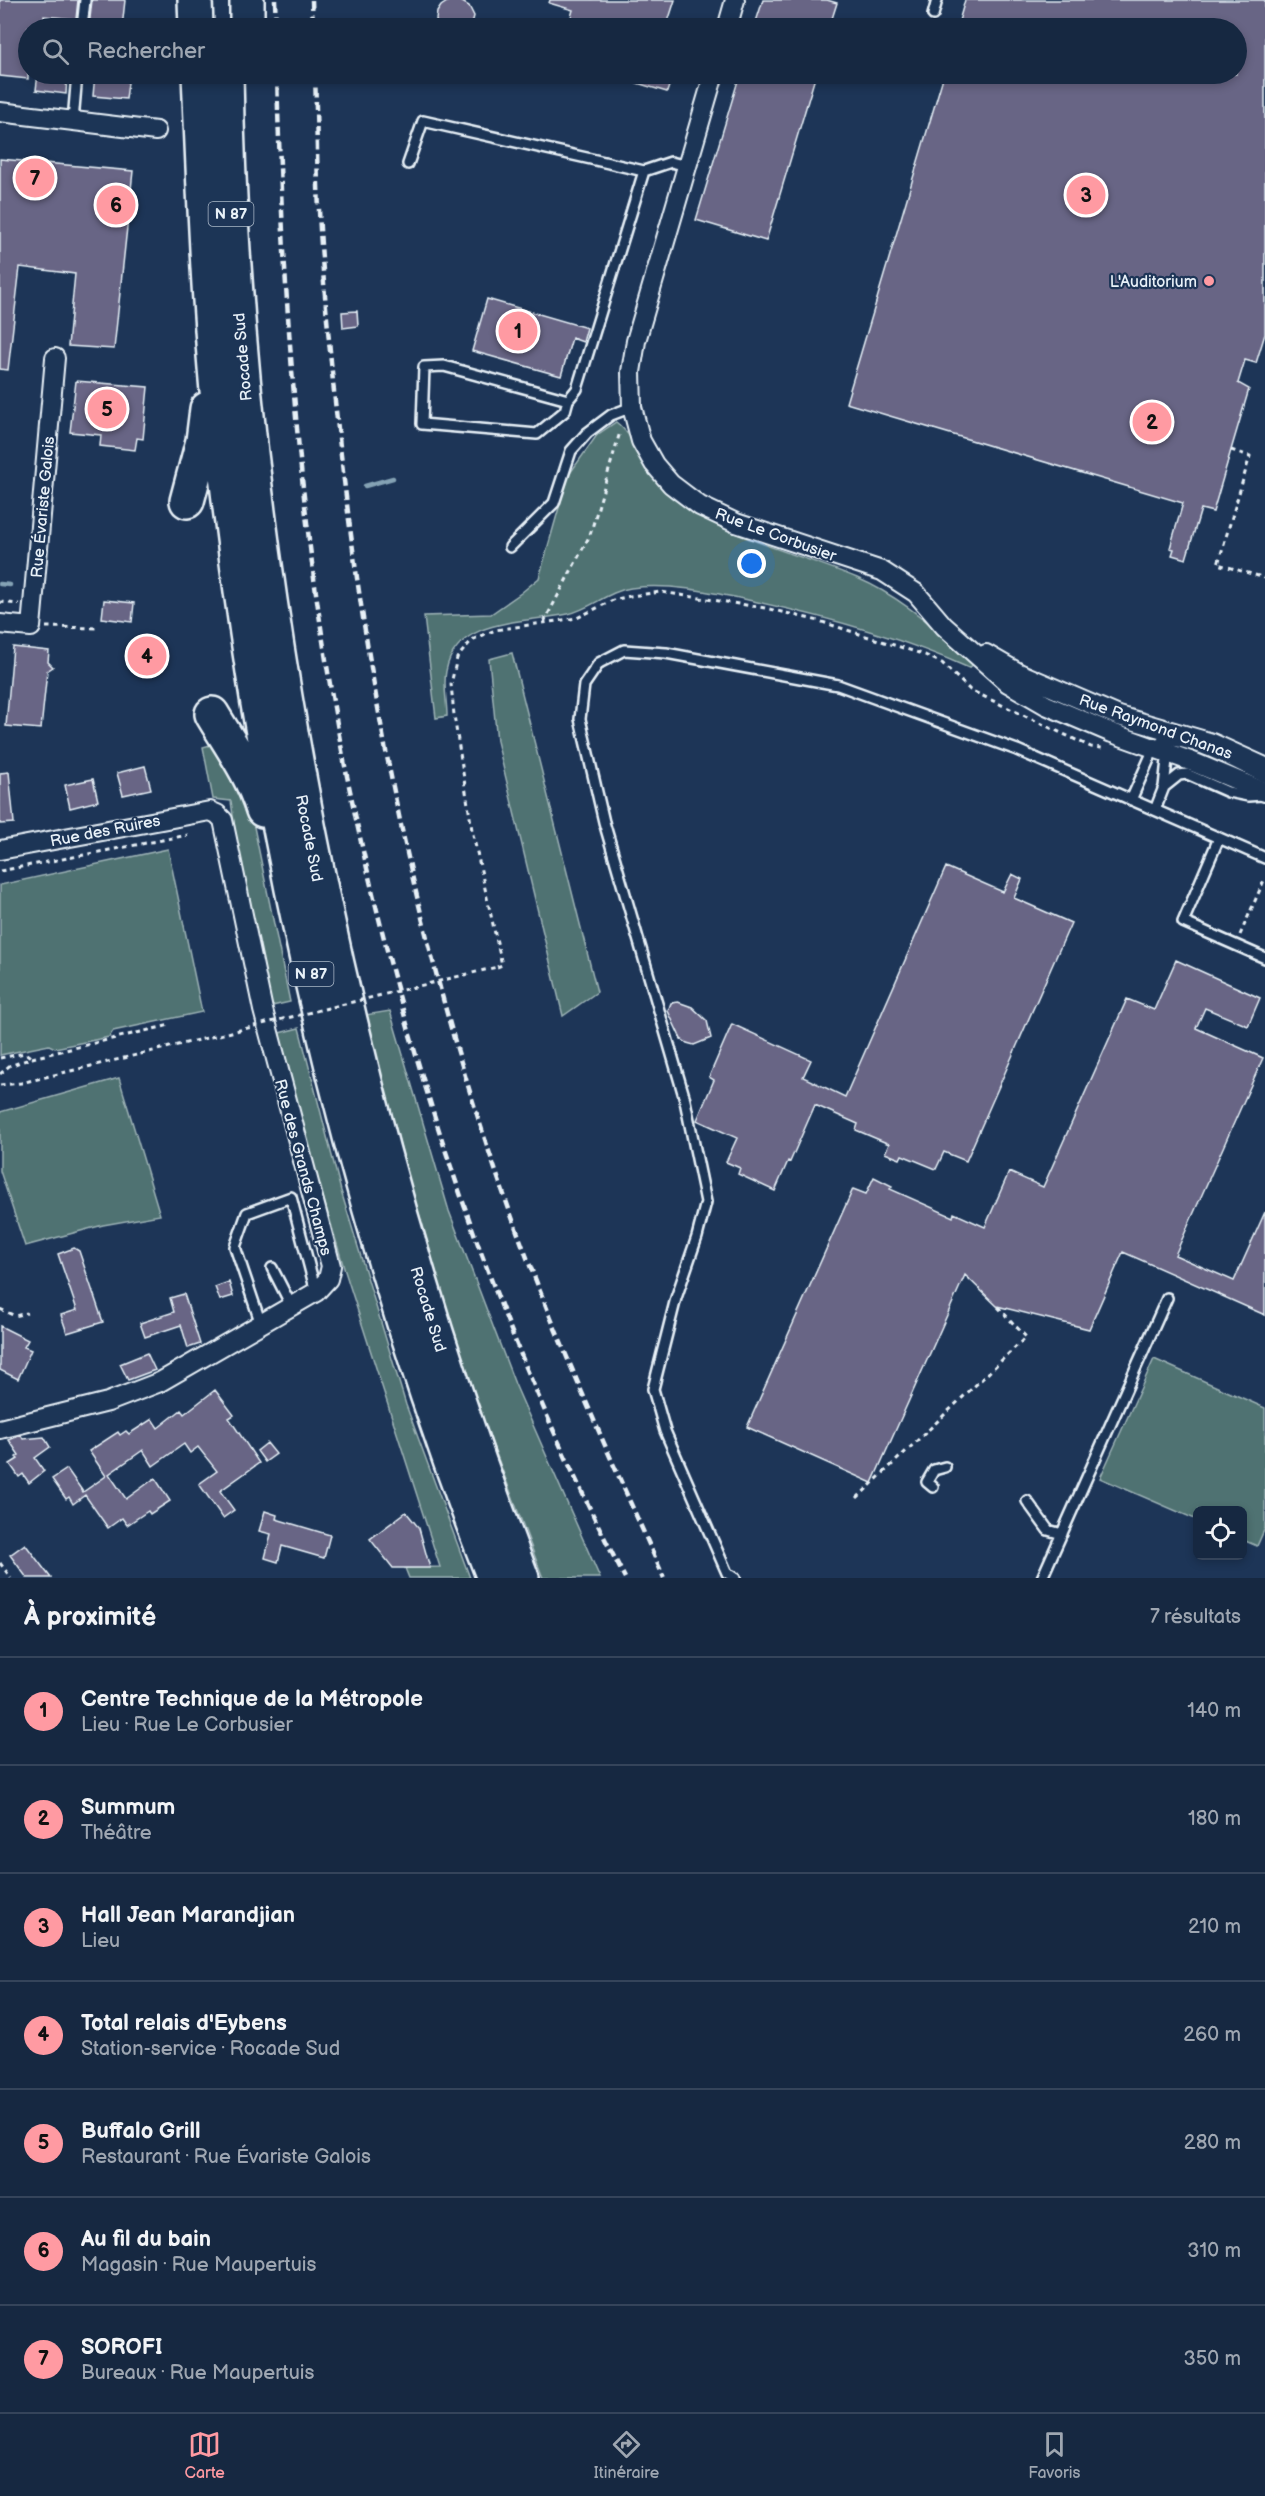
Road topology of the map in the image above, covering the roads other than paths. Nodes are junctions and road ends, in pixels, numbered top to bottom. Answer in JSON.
{"nodes":[{"id":1,"x":85,"y":0,"type":"edge"},
{"id":2,"x":197,"y":0,"type":"edge"},
{"id":3,"x":225,"y":0,"type":"edge"},
{"id":4,"x":247,"y":0,"type":"edge"},
{"id":5,"x":735,"y":0,"type":"edge"},
{"id":6,"x":937,"y":0,"type":"edge"},
{"id":7,"x":933,"y":15,"type":"dead end"},
{"id":8,"x":83,"y":18,"type":"edge"},
{"id":9,"x":197,"y":18,"type":"edge"},
{"id":10,"x":225,"y":18,"type":"edge"},
{"id":11,"x":247,"y":18,"type":"edge"},
{"id":12,"x":730,"y":18,"type":"edge"},
{"id":13,"x":76,"y":84,"type":"edge"},
{"id":14,"x":200,"y":84,"type":"edge"},
{"id":15,"x":226,"y":84,"type":"edge"},
{"id":16,"x":245,"y":84,"type":"edge"},
{"id":17,"x":711,"y":84,"type":"edge"},
{"id":18,"x":0,"y":112,"type":"edge"},
{"id":19,"x":73,"y":121,"type":"junction"},
{"id":20,"x":156,"y":131,"type":"dead end"},
{"id":21,"x":408,"y":164,"type":"dead end"},
{"id":22,"x":687,"y":166,"type":"junction"},
{"id":23,"x":644,"y":171,"type":"junction"},
{"id":24,"x":227,"y":353,"type":"junction"},
{"id":25,"x":55,"y":358,"type":"dead end"},
{"id":26,"x":568,"y":400,"type":"junction"},
{"id":27,"x":626,"y":409,"type":"junction"},
{"id":28,"x":187,"y":501,"type":"dead end"},
{"id":29,"x":510,"y":546,"type":"dead end"},
{"id":30,"x":0,"y":624,"type":"edge"},
{"id":31,"x":969,"y":646,"type":"joint"},
{"id":32,"x":212,"y":714,"type":"dead end"},
{"id":33,"x":1157,"y":743,"type":"junction"},
{"id":34,"x":1194,"y":755,"type":"junction"},
{"id":35,"x":1265,"y":767,"type":"edge"},
{"id":36,"x":1265,"y":778,"type":"edge"},
{"id":37,"x":1164,"y":787,"type":"junction"},
{"id":38,"x":1265,"y":794,"type":"edge"},
{"id":39,"x":1131,"y":800,"type":"junction"},
{"id":40,"x":1155,"y":810,"type":"junction"},
{"id":41,"x":210,"y":811,"type":"joint"},
{"id":42,"x":1218,"y":838,"type":"junction"},
{"id":43,"x":0,"y":850,"type":"edge"},
{"id":44,"x":1265,"y":858,"type":"edge"},
{"id":45,"x":1265,"y":958,"type":"edge"},
{"id":46,"x":326,"y":1038,"type":"junction"},
{"id":47,"x":272,"y":1268,"type":"dead end"},
{"id":48,"x":316,"y":1292,"type":"junction"},
{"id":49,"x":1167,"y":1298,"type":"dead end"},
{"id":50,"x":292,"y":1307,"type":"junction"},
{"id":51,"x":261,"y":1324,"type":"junction"},
{"id":52,"x":0,"y":1429,"type":"edge"},
{"id":53,"x":471,"y":1438,"type":"junction"},
{"id":54,"x":945,"y":1467,"type":"dead end"},
{"id":55,"x":933,"y":1487,"type":"dead end"},
{"id":56,"x":1027,"y":1501,"type":"dead end"},
{"id":57,"x":1048,"y":1530,"type":"junction"},
{"id":58,"x":1038,"y":1533,"type":"dead end"},
{"id":59,"x":1062,"y":1534,"type":"junction"},
{"id":60,"x":494,"y":1578,"type":"edge"},
{"id":61,"x":522,"y":1578,"type":"edge"},
{"id":62,"x":534,"y":1578,"type":"edge"},
{"id":63,"x":735,"y":1578,"type":"edge"},
{"id":64,"x":1042,"y":1578,"type":"edge"}],
"edges":[{"from":1,"to":8,"type":"lane"},
{"from":2,"to":9,"type":"highway"},
{"from":3,"to":10,"type":"highway"},
{"from":4,"to":11,"type":"highway"},
{"from":5,"to":12,"type":"street"},
{"from":6,"to":7,"type":"lane"},
{"from":13,"to":19,"type":"lane"},
{"from":14,"to":24,"type":"highway","name":"Rocade Sud","number":"N 87"},
{"from":15,"to":24,"type":"highway","name":"Rocade Sud","number":"N 87"},
{"from":16,"to":24,"type":"highway"},
{"from":17,"to":22,"type":"street","name":"Rue Le Corbusier"},
{"from":18,"to":19,"type":"street"},
{"from":19,"to":20,"type":"street"},
{"from":21,"to":23,"type":"lane"},
{"from":22,"to":23,"type":"lane"},
{"from":22,"to":27,"type":"street","name":"Rue Le Corbusier"},
{"from":23,"to":26,"type":"lane"},
{"from":24,"to":28,"type":"highway"},
{"from":24,"to":46,"type":"highway","name":"Rocade Sud","number":"N 87"},
{"from":24,"to":53,"type":"highway","name":"Rocade Sud","number":"N 87"},
{"from":25,"to":30,"type":"street","name":"Rue Évariste Galois"},
{"from":26,"to":26,"type":"lane"},
{"from":27,"to":29,"type":"lane"},
{"from":27,"to":31,"type":"street","name":"Rue Le Corbusier"},
{"from":31,"to":33,"type":"street","name":"Rue Raymond Chanas"},
{"from":32,"to":46,"type":"highway","number":"N 87"},
{"from":33,"to":34,"type":"street"},
{"from":33,"to":35,"type":"street","name":"Rue Raymond Chanas"},
{"from":33,"to":37,"type":"lane"},
{"from":33,"to":39,"type":"lane"},
{"from":34,"to":36,"type":"lane"},
{"from":34,"to":38,"type":"street"},
{"from":37,"to":38,"type":"lane"},
{"from":37,"to":40,"type":"lane"},
{"from":39,"to":40,"type":"lane"},
{"from":39,"to":63,"type":"lane"},
{"from":40,"to":42,"type":"lane"},
{"from":41,"to":43,"type":"street","name":"Rue des Ruires"},
{"from":41,"to":48,"type":"street","name":"Rue des Grands Champs"},
{"from":42,"to":44,"type":"lane"},
{"from":42,"to":45,"type":"lane"},
{"from":46,"to":60,"type":"highway","name":"Rocade Sud","number":"N 87"},
{"from":47,"to":50,"type":"lane"},
{"from":48,"to":50,"type":"street","name":"Rue des Grands Champs"},
{"from":48,"to":51,"type":"lane"},
{"from":49,"to":59,"type":"lane"},
{"from":50,"to":51,"type":"street","name":"Rue des Grands Champs"},
{"from":51,"to":52,"type":"street","name":"Rue des Grands Champs"},
{"from":53,"to":61,"type":"highway","name":"Rocade Sud","number":"N 87"},
{"from":53,"to":62,"type":"highway"},
{"from":54,"to":55,"type":"lane"},
{"from":56,"to":57,"type":"lane"},
{"from":57,"to":58,"type":"lane"},
{"from":57,"to":59,"type":"lane"},
{"from":59,"to":64,"type":"lane"}]}
